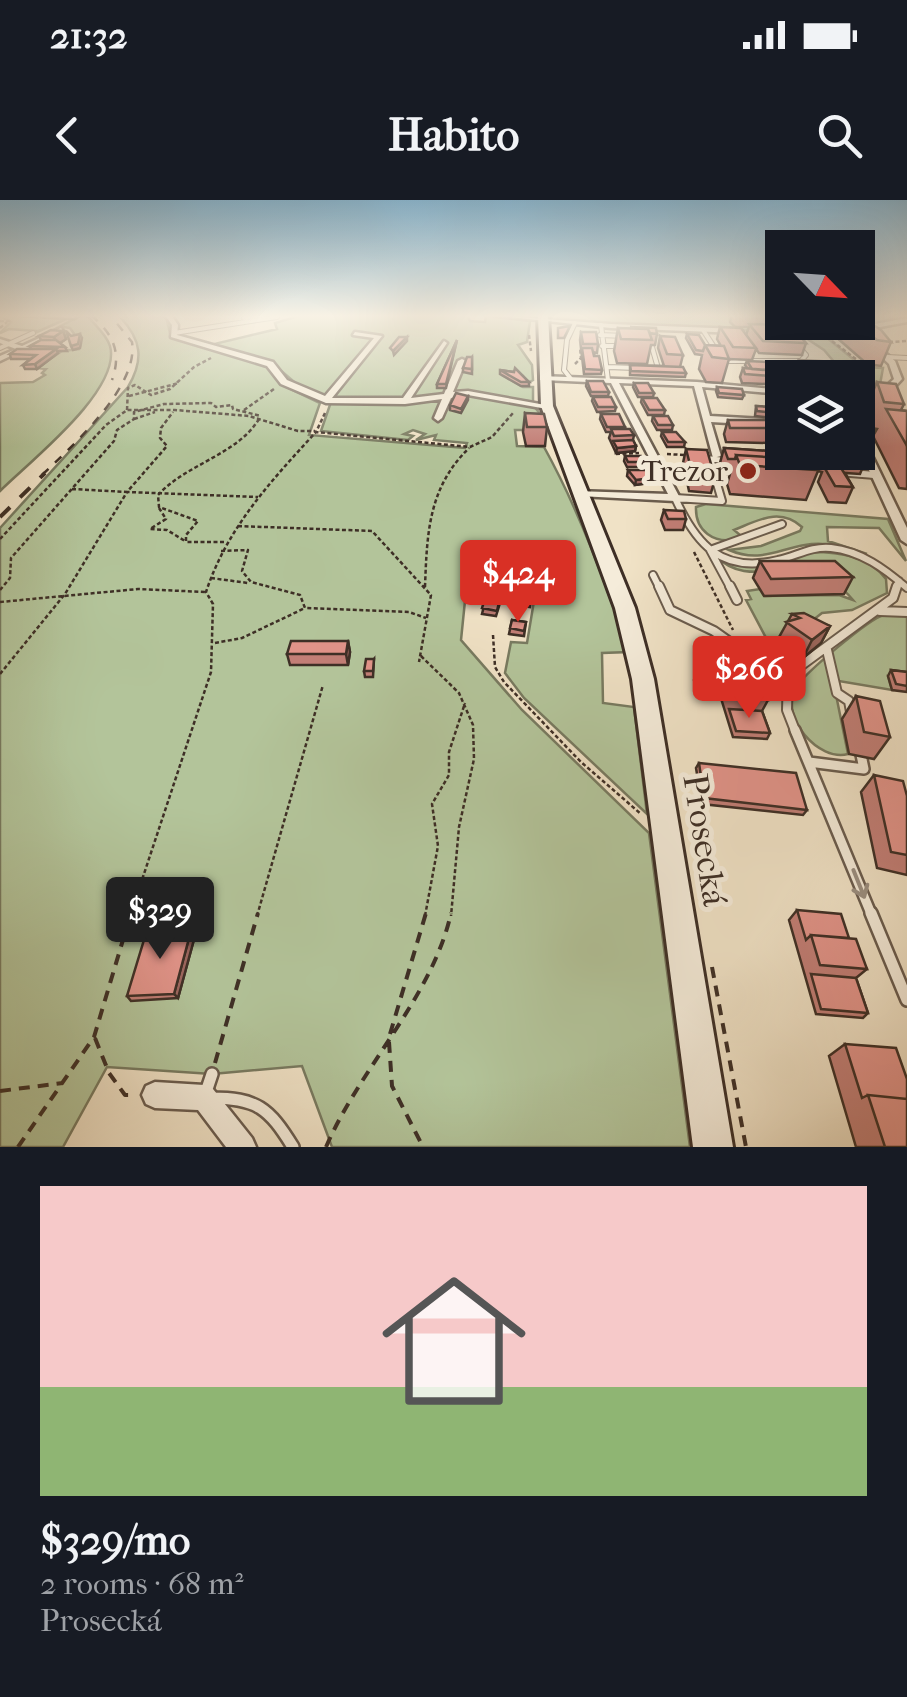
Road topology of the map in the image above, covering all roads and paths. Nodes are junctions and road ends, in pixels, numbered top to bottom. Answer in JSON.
{"nodes":[{"id":1,"x":207,"y":359,"type":"edge"},
{"id":2,"x":251,"y":359,"type":"edge"},
{"id":3,"x":360,"y":359,"type":"edge"},
{"id":4,"x":433,"y":359,"type":"edge"},
{"id":5,"x":544,"y":359,"type":"edge"},
{"id":6,"x":565,"y":359,"type":"edge"},
{"id":7,"x":605,"y":359,"type":"edge"},
{"id":8,"x":655,"y":359,"type":"edge"},
{"id":9,"x":722,"y":359,"type":"edge"},
{"id":10,"x":758,"y":359,"type":"edge"},
{"id":11,"x":803,"y":359,"type":"edge"},
{"id":12,"x":856,"y":359,"type":"edge"},
{"id":13,"x":888,"y":359,"type":"edge"},
{"id":14,"x":462,"y":362,"type":"edge"},
{"id":15,"x":760,"y":362,"type":"junction"},
{"id":16,"x":606,"y":367,"type":"junction"},
{"id":17,"x":543,"y":378,"type":"junction"},
{"id":18,"x":572,"y":379,"type":"junction"},
{"id":19,"x":611,"y":380,"type":"junction"},
{"id":20,"x":180,"y":382,"type":"junction"},
{"id":21,"x":284,"y":382,"type":"junction"},
{"id":22,"x":697,"y":384,"type":"junction"},
{"id":23,"x":880,"y":386,"type":"edge"},
{"id":24,"x":765,"y":390,"type":"edge"},
{"id":25,"x":143,"y":392,"type":"junction"},
{"id":26,"x":452,"y":394,"type":"junction"},
{"id":27,"x":128,"y":396,"type":"junction"},
{"id":28,"x":875,"y":396,"type":"edge"},
{"id":29,"x":520,"y":399,"type":"junction"},
{"id":30,"x":326,"y":400,"type":"junction"},
{"id":31,"x":406,"y":401,"type":"junction"},
{"id":32,"x":875,"y":403,"type":"edge"},
{"id":33,"x":546,"y":406,"type":"junction"},
{"id":34,"x":891,"y":406,"type":"edge"},
{"id":35,"x":127,"y":410,"type":"junction"},
{"id":36,"x":161,"y":410,"type":"junction"},
{"id":37,"x":175,"y":410,"type":"junction"},
{"id":38,"x":244,"y":410,"type":"junction"},
{"id":39,"x":134,"y":412,"type":"junction"},
{"id":40,"x":239,"y":414,"type":"junction"},
{"id":41,"x":260,"y":418,"type":"junction"},
{"id":42,"x":438,"y":418,"type":"dead end"},
{"id":43,"x":134,"y":419,"type":"junction"},
{"id":44,"x":708,"y":419,"type":"junction"},
{"id":45,"x":765,"y":422,"type":"edge"},
{"id":46,"x":316,"y":432,"type":"junction"},
{"id":47,"x":875,"y":435,"type":"edge"},
{"id":48,"x":890,"y":436,"type":"edge"},
{"id":49,"x":470,"y":448,"type":"junction"},
{"id":50,"x":716,"y":456,"type":"dead end"},
{"id":51,"x":736,"y":462,"type":"edge"},
{"id":52,"x":873,"y":470,"type":"edge"},
{"id":53,"x":838,"y":472,"type":"edge"},
{"id":54,"x":875,"y":475,"type":"junction"},
{"id":55,"x":716,"y":477,"type":"junction"},
{"id":56,"x":749,"y":479,"type":"edge"},
{"id":57,"x":70,"y":489,"type":"junction"},
{"id":58,"x":160,"y":491,"type":"junction"},
{"id":59,"x":127,"y":492,"type":"junction"},
{"id":60,"x":578,"y":492,"type":"junction"},
{"id":61,"x":260,"y":497,"type":"junction"},
{"id":62,"x":675,"y":498,"type":"junction"},
{"id":63,"x":159,"y":507,"type":"junction"},
{"id":64,"x":782,"y":524,"type":"dead end"},
{"id":65,"x":236,"y":526,"type":"junction"},
{"id":66,"x":0,"y":539,"type":"edge"},
{"id":67,"x":907,"y":540,"type":"edge"},
{"id":68,"x":186,"y":542,"type":"junction"},
{"id":69,"x":225,"y":542,"type":"junction"},
{"id":70,"x":692,"y":548,"type":"dead end"},
{"id":71,"x":710,"y":550,"type":"junction"},
{"id":72,"x":219,"y":551,"type":"junction"},
{"id":73,"x":653,"y":575,"type":"dead end"},
{"id":74,"x":210,"y":577,"type":"junction"},
{"id":75,"x":899,"y":581,"type":"junction"},
{"id":76,"x":250,"y":582,"type":"junction"},
{"id":77,"x":425,"y":588,"type":"junction"},
{"id":78,"x":907,"y":588,"type":"edge"},
{"id":79,"x":0,"y":590,"type":"edge"},
{"id":80,"x":206,"y":592,"type":"junction"},
{"id":81,"x":64,"y":594,"type":"junction"},
{"id":82,"x":736,"y":600,"type":"dead end"},
{"id":83,"x":0,"y":602,"type":"edge"},
{"id":84,"x":720,"y":603,"type":"dead end"},
{"id":85,"x":305,"y":608,"type":"junction"},
{"id":86,"x":876,"y":612,"type":"junction"},
{"id":87,"x":907,"y":612,"type":"edge"},
{"id":88,"x":427,"y":618,"type":"junction"},
{"id":89,"x":494,"y":635,"type":"dead end"},
{"id":90,"x":214,"y":644,"type":"junction"},
{"id":91,"x":828,"y":650,"type":"junction"},
{"id":92,"x":0,"y":674,"type":"edge"},
{"id":93,"x":788,"y":676,"type":"junction"},
{"id":94,"x":324,"y":685,"type":"dead end"},
{"id":95,"x":465,"y":702,"type":"junction"},
{"id":96,"x":852,"y":718,"type":"dead end"},
{"id":97,"x":856,"y":735,"type":"dead end"},
{"id":98,"x":809,"y":762,"type":"junction"},
{"id":99,"x":666,"y":833,"type":"junction"},
{"id":100,"x":907,"y":1000,"type":"edge"},
{"id":101,"x":94,"y":1037,"type":"junction"},
{"id":102,"x":389,"y":1038,"type":"junction"},
{"id":103,"x":65,"y":1083,"type":"junction"},
{"id":104,"x":208,"y":1086,"type":"junction"},
{"id":105,"x":0,"y":1091,"type":"edge"},
{"id":106,"x":154,"y":1094,"type":"joint"},
{"id":107,"x":18,"y":1147,"type":"edge"},
{"id":108,"x":243,"y":1147,"type":"edge"},
{"id":109,"x":293,"y":1147,"type":"edge"},
{"id":110,"x":326,"y":1147,"type":"edge"},
{"id":111,"x":424,"y":1147,"type":"edge"},
{"id":112,"x":714,"y":1147,"type":"edge"}],
"edges":[{"from":1,"to":20,"type":"path"},
{"from":2,"to":21,"type":"street"},
{"from":3,"to":30,"type":"street"},
{"from":4,"to":31,"type":"street"},
{"from":5,"to":17,"type":"main road","name":"Prosecká"},
{"from":6,"to":18,"type":"lane"},
{"from":7,"to":16,"type":"lane"},
{"from":8,"to":16,"type":"lane"},
{"from":9,"to":15,"type":"lane"},
{"from":10,"to":15,"type":"lane"},
{"from":11,"to":15,"type":"lane"},
{"from":12,"to":23,"type":"path"},
{"from":13,"to":28,"type":"street"},
{"from":14,"to":26,"type":"street"},
{"from":16,"to":19,"type":"lane"},
{"from":17,"to":18,"type":"street"},
{"from":17,"to":33,"type":"main road","name":"Prosecká"},
{"from":18,"to":19,"type":"street"},
{"from":19,"to":22,"type":"street"},
{"from":19,"to":62,"type":"street"},
{"from":20,"to":25,"type":"path"},
{"from":20,"to":25,"type":"path"},
{"from":21,"to":30,"type":"street"},
{"from":21,"to":38,"type":"path"},
{"from":22,"to":24,"type":"street"},
{"from":22,"to":44,"type":"street"},
{"from":25,"to":27,"type":"path"},
{"from":25,"to":27,"type":"path"},
{"from":26,"to":29,"type":"street"},
{"from":26,"to":31,"type":"street"},
{"from":26,"to":42,"type":"street"},
{"from":27,"to":35,"type":"path"},
{"from":29,"to":33,"type":"street"},
{"from":29,"to":49,"type":"path"},
{"from":30,"to":31,"type":"street"},
{"from":30,"to":46,"type":"path"},
{"from":32,"to":34,"type":"street"},
{"from":33,"to":60,"type":"main road","name":"Prosecká"},
{"from":35,"to":39,"type":"path"},
{"from":35,"to":66,"type":"path"},
{"from":36,"to":37,"type":"path"},
{"from":36,"to":39,"type":"path"},
{"from":36,"to":43,"type":"path"},
{"from":37,"to":40,"type":"path"},
{"from":37,"to":59,"type":"path"},
{"from":38,"to":39,"type":"path"},
{"from":38,"to":40,"type":"path"},
{"from":38,"to":41,"type":"path"},
{"from":39,"to":43,"type":"path"},
{"from":40,"to":41,"type":"path"},
{"from":41,"to":46,"type":"path"},
{"from":41,"to":58,"type":"path"},
{"from":43,"to":57,"type":"path"},
{"from":44,"to":45,"type":"street"},
{"from":44,"to":50,"type":"street"},
{"from":46,"to":49,"type":"path"},
{"from":46,"to":61,"type":"path"},
{"from":47,"to":48,"type":"lane"},
{"from":49,"to":77,"type":"path"},
{"from":51,"to":55,"type":"lane"},
{"from":52,"to":54,"type":"street"},
{"from":53,"to":54,"type":"lane"},
{"from":54,"to":67,"type":"street"},
{"from":55,"to":56,"type":"lane"},
{"from":55,"to":62,"type":"lane"},
{"from":57,"to":59,"type":"path"},
{"from":57,"to":79,"type":"path"},
{"from":58,"to":59,"type":"path"},
{"from":58,"to":61,"type":"path"},
{"from":58,"to":63,"type":"path"},
{"from":59,"to":81,"type":"path"},
{"from":60,"to":62,"type":"street"},
{"from":60,"to":99,"type":"main road","name":"Prosecká"},
{"from":61,"to":65,"type":"path"},
{"from":62,"to":71,"type":"lane"},
{"from":63,"to":68,"type":"path"},
{"from":63,"to":68,"type":"path"},
{"from":64,"to":71,"type":"lane"},
{"from":65,"to":69,"type":"path"},
{"from":65,"to":77,"type":"path"},
{"from":68,"to":69,"type":"path"},
{"from":69,"to":72,"type":"path"},
{"from":70,"to":84,"type":"path"},
{"from":71,"to":75,"type":"lane"},
{"from":71,"to":82,"type":"lane"},
{"from":72,"to":74,"type":"path"},
{"from":72,"to":76,"type":"path"},
{"from":73,"to":93,"type":"lane"},
{"from":74,"to":76,"type":"path"},
{"from":74,"to":80,"type":"path"},
{"from":75,"to":78,"type":"lane"},
{"from":75,"to":86,"type":"lane"},
{"from":76,"to":85,"type":"path"},
{"from":77,"to":88,"type":"path"},
{"from":80,"to":81,"type":"path"},
{"from":80,"to":90,"type":"path"},
{"from":81,"to":83,"type":"path"},
{"from":81,"to":92,"type":"path"},
{"from":85,"to":88,"type":"path"},
{"from":85,"to":90,"type":"path"},
{"from":86,"to":87,"type":"lane"},
{"from":86,"to":91,"type":"lane"},
{"from":88,"to":95,"type":"path"},
{"from":89,"to":99,"type":"path"},
{"from":90,"to":101,"type":"path"},
{"from":91,"to":93,"type":"lane"},
{"from":91,"to":96,"type":"lane"},
{"from":93,"to":98,"type":"lane"},
{"from":94,"to":104,"type":"path"},
{"from":95,"to":102,"type":"path"},
{"from":95,"to":102,"type":"path"},
{"from":97,"to":98,"type":"lane"},
{"from":98,"to":100,"type":"lane","one_way":true},
{"from":99,"to":112,"type":"main road","name":"Prosecká"},
{"from":101,"to":103,"type":"path"},
{"from":101,"to":106,"type":"path"},
{"from":102,"to":110,"type":"path"},
{"from":102,"to":111,"type":"path"},
{"from":103,"to":105,"type":"path"},
{"from":103,"to":107,"type":"path"},
{"from":104,"to":106,"type":"street"},
{"from":104,"to":108,"type":"street"},
{"from":104,"to":109,"type":"lane"}]}
